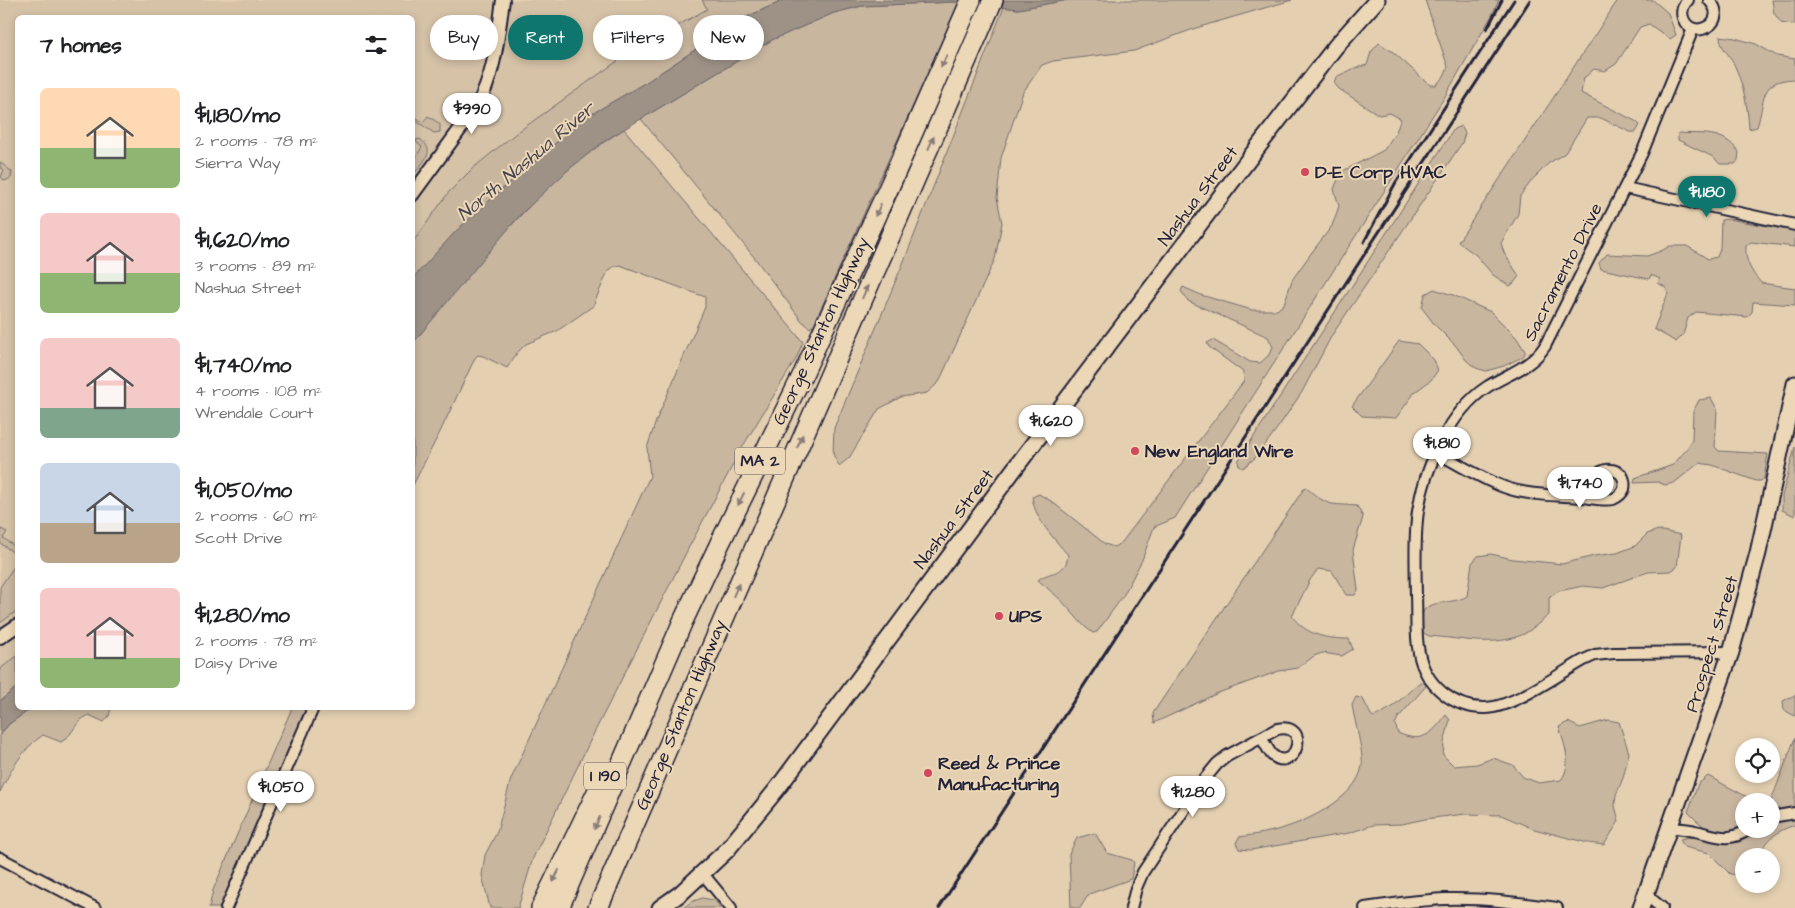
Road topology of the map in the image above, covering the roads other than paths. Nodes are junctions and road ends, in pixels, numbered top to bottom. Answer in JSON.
{"nodes":[{"id":1,"x":503,"y":0,"type":"edge"},
{"id":2,"x":993,"y":0,"type":"edge"},
{"id":3,"x":1377,"y":0,"type":"edge"},
{"id":4,"x":1688,"y":0,"type":"edge"},
{"id":5,"x":1709,"y":0,"type":"edge"},
{"id":6,"x":968,"y":8,"type":"edge"},
{"id":7,"x":1693,"y":29,"type":"junction"},
{"id":8,"x":1625,"y":188,"type":"junction"},
{"id":9,"x":415,"y":191,"type":"edge"},
{"id":10,"x":1795,"y":224,"type":"edge"},
{"id":11,"x":1795,"y":384,"type":"edge"},
{"id":12,"x":1436,"y":452,"type":"junction"},
{"id":13,"x":1592,"y":498,"type":"dead end"},
{"id":14,"x":15,"y":626,"type":"edge"},
{"id":15,"x":0,"y":636,"type":"edge"},
{"id":16,"x":673,"y":644,"type":"junction"},
{"id":17,"x":1731,"y":652,"type":"junction"},
{"id":18,"x":312,"y":710,"type":"edge"},
{"id":19,"x":1261,"y":738,"type":"dead end"},
{"id":20,"x":1795,"y":813,"type":"edge"},
{"id":21,"x":1780,"y":816,"type":"edge"},
{"id":22,"x":1671,"y":827,"type":"junction"},
{"id":23,"x":1735,"y":837,"type":"edge"},
{"id":24,"x":0,"y":858,"type":"edge"},
{"id":25,"x":703,"y":874,"type":"junction"},
{"id":26,"x":75,"y":898,"type":"junction"},
{"id":27,"x":1644,"y":902,"type":"edge"},
{"id":28,"x":70,"y":908,"type":"edge"},
{"id":29,"x":96,"y":908,"type":"edge"},
{"id":30,"x":226,"y":908,"type":"edge"},
{"id":31,"x":541,"y":908,"type":"edge"},
{"id":32,"x":559,"y":908,"type":"edge"},
{"id":33,"x":598,"y":908,"type":"edge"},
{"id":34,"x":660,"y":908,"type":"edge"},
{"id":35,"x":731,"y":908,"type":"edge"},
{"id":36,"x":1131,"y":908,"type":"edge"},
{"id":37,"x":1365,"y":908,"type":"edge"},
{"id":38,"x":1557,"y":908,"type":"edge"},
{"id":39,"x":1662,"y":908,"type":"edge"}],
"edges":[{"from":1,"to":9,"type":"street"},
{"from":33,"to":2,"type":"highway","name":"George Stanton Highway","number":"MA 2","one_way":true},
{"from":3,"to":25,"type":"main road","name":"Nashua Street"},
{"from":4,"to":7,"type":"street"},
{"from":5,"to":7,"type":"street"},
{"from":6,"to":16,"type":"highway","name":"George Stanton Highway","number":"MA 2","one_way":true},
{"from":7,"to":8,"type":"street","name":"Sacramento Drive"},
{"from":8,"to":10,"type":"street"},
{"from":8,"to":12,"type":"street","name":"Sacramento Drive"},
{"from":11,"to":17,"type":"main road","name":"Prospect Street"},
{"from":12,"to":13,"type":"street"},
{"from":12,"to":17,"type":"street","name":"Sacramento Drive"},
{"from":14,"to":15,"type":"street"},
{"from":16,"to":31,"type":"highway","number":"I 190","one_way":true},
{"from":16,"to":32,"type":"highway","name":"George Stanton Highway","number":"MA 2","one_way":true},
{"from":17,"to":22,"type":"main road","name":"Prospect Street"},
{"from":18,"to":30,"type":"street"},
{"from":19,"to":36,"type":"street"},
{"from":20,"to":21,"type":"street"},
{"from":22,"to":23,"type":"street"},
{"from":22,"to":27,"type":"main road","name":"Prospect Street"},
{"from":24,"to":26,"type":"street"},
{"from":25,"to":34,"type":"main road","name":"Nashua Street"},
{"from":25,"to":35,"type":"street"},
{"from":26,"to":28,"type":"street"},
{"from":26,"to":29,"type":"street"},
{"from":27,"to":39,"type":"street"},
{"from":37,"to":38,"type":"street"}]}
